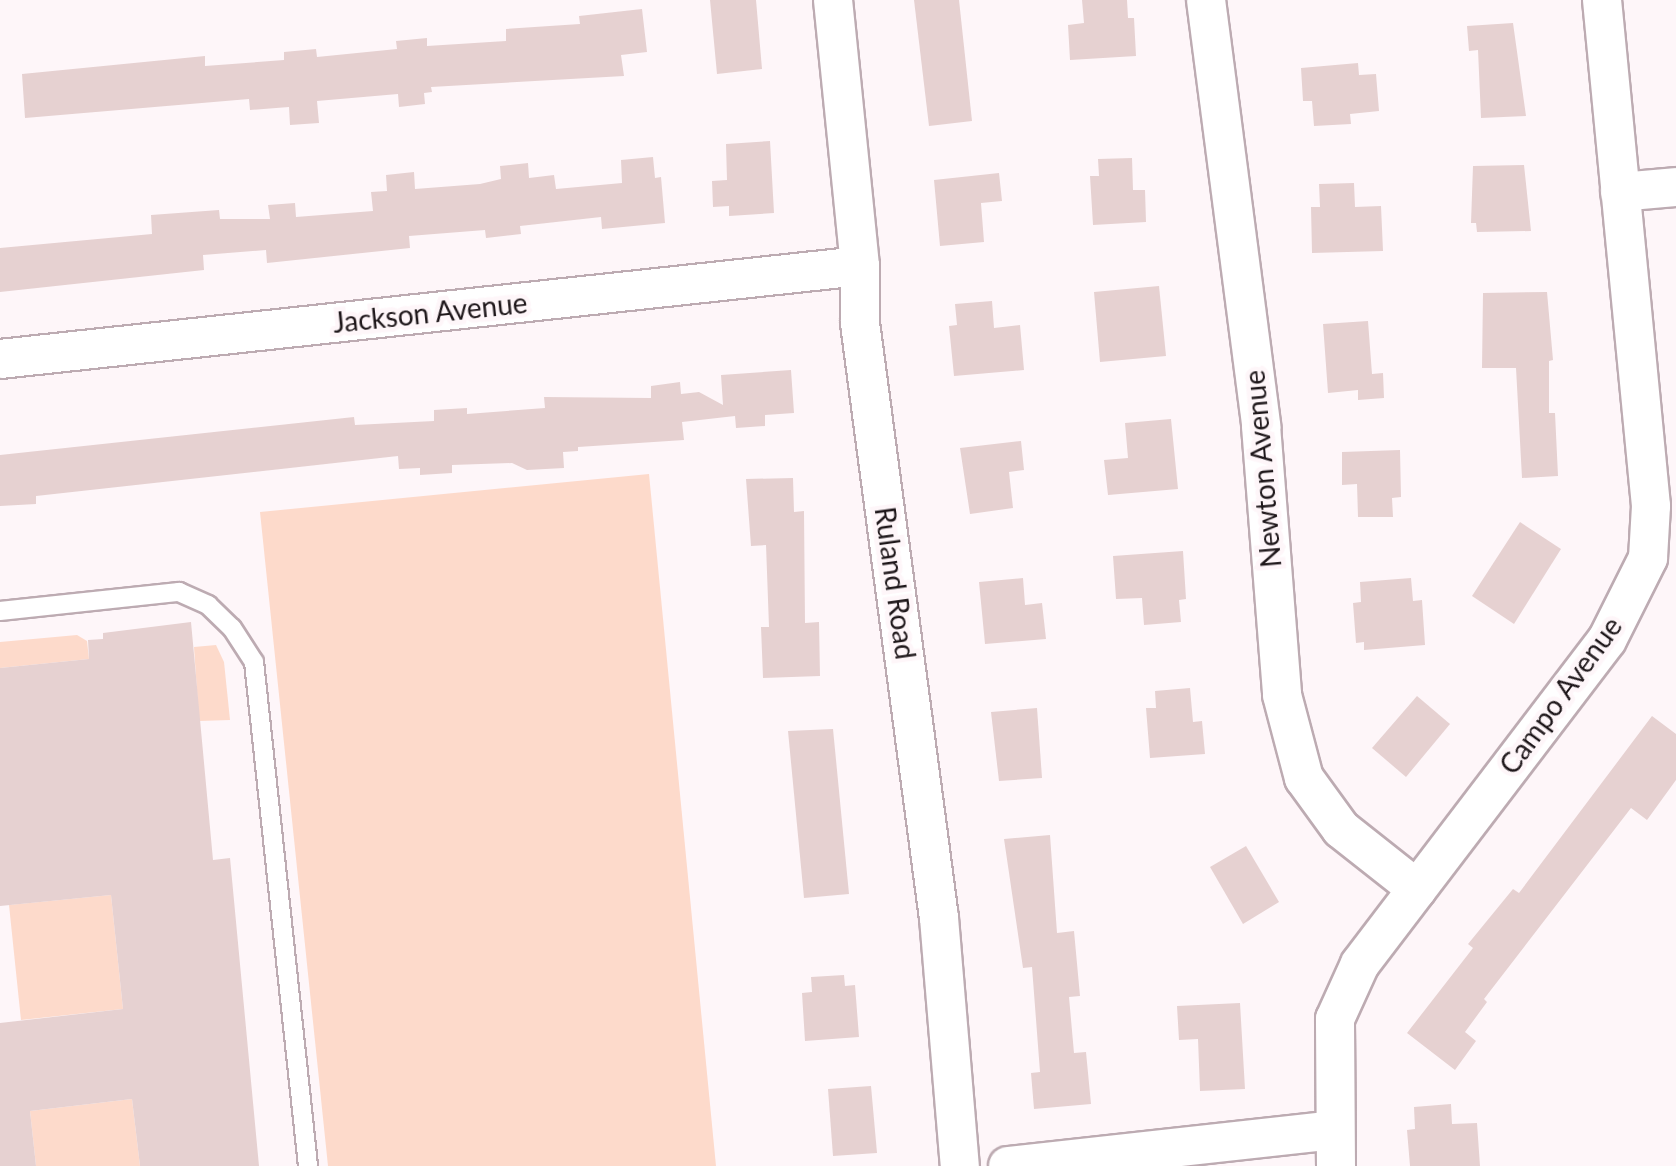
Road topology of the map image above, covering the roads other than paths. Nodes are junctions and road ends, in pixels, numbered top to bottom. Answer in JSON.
{"nodes":[{"id":1,"x":833,"y":0,"type":"edge"},
{"id":2,"x":1206,"y":0,"type":"edge"},
{"id":3,"x":1602,"y":0,"type":"edge"},
{"id":4,"x":1676,"y":187,"type":"edge"},
{"id":5,"x":1620,"y":192,"type":"junction"},
{"id":6,"x":860,"y":266,"type":"junction"},
{"id":7,"x":0,"y":358,"type":"edge"},
{"id":8,"x":0,"y":611,"type":"edge"},
{"id":9,"x":1416,"y":889,"type":"junction"},
{"id":10,"x":1335,"y":1148,"type":"edge"},
{"id":11,"x":308,"y":1166,"type":"edge"},
{"id":12,"x":960,"y":1166,"type":"edge"},
{"id":13,"x":1008,"y":1166,"type":"edge"}],
"edges":[{"from":1,"to":6,"type":"street","name":"Ruland Road"},
{"from":2,"to":9,"type":"street","name":"Newton Avenue"},
{"from":3,"to":5,"type":"street","name":"Campo Avenue"},
{"from":4,"to":5,"type":"street"},
{"from":5,"to":9,"type":"street","name":"Campo Avenue"},
{"from":6,"to":7,"type":"street","name":"Jackson Avenue"},
{"from":6,"to":12,"type":"street","name":"Ruland Road"},
{"from":8,"to":11,"type":"lane"},
{"from":9,"to":10,"type":"street","name":"Campo Avenue"},
{"from":10,"to":13,"type":"street"}]}
